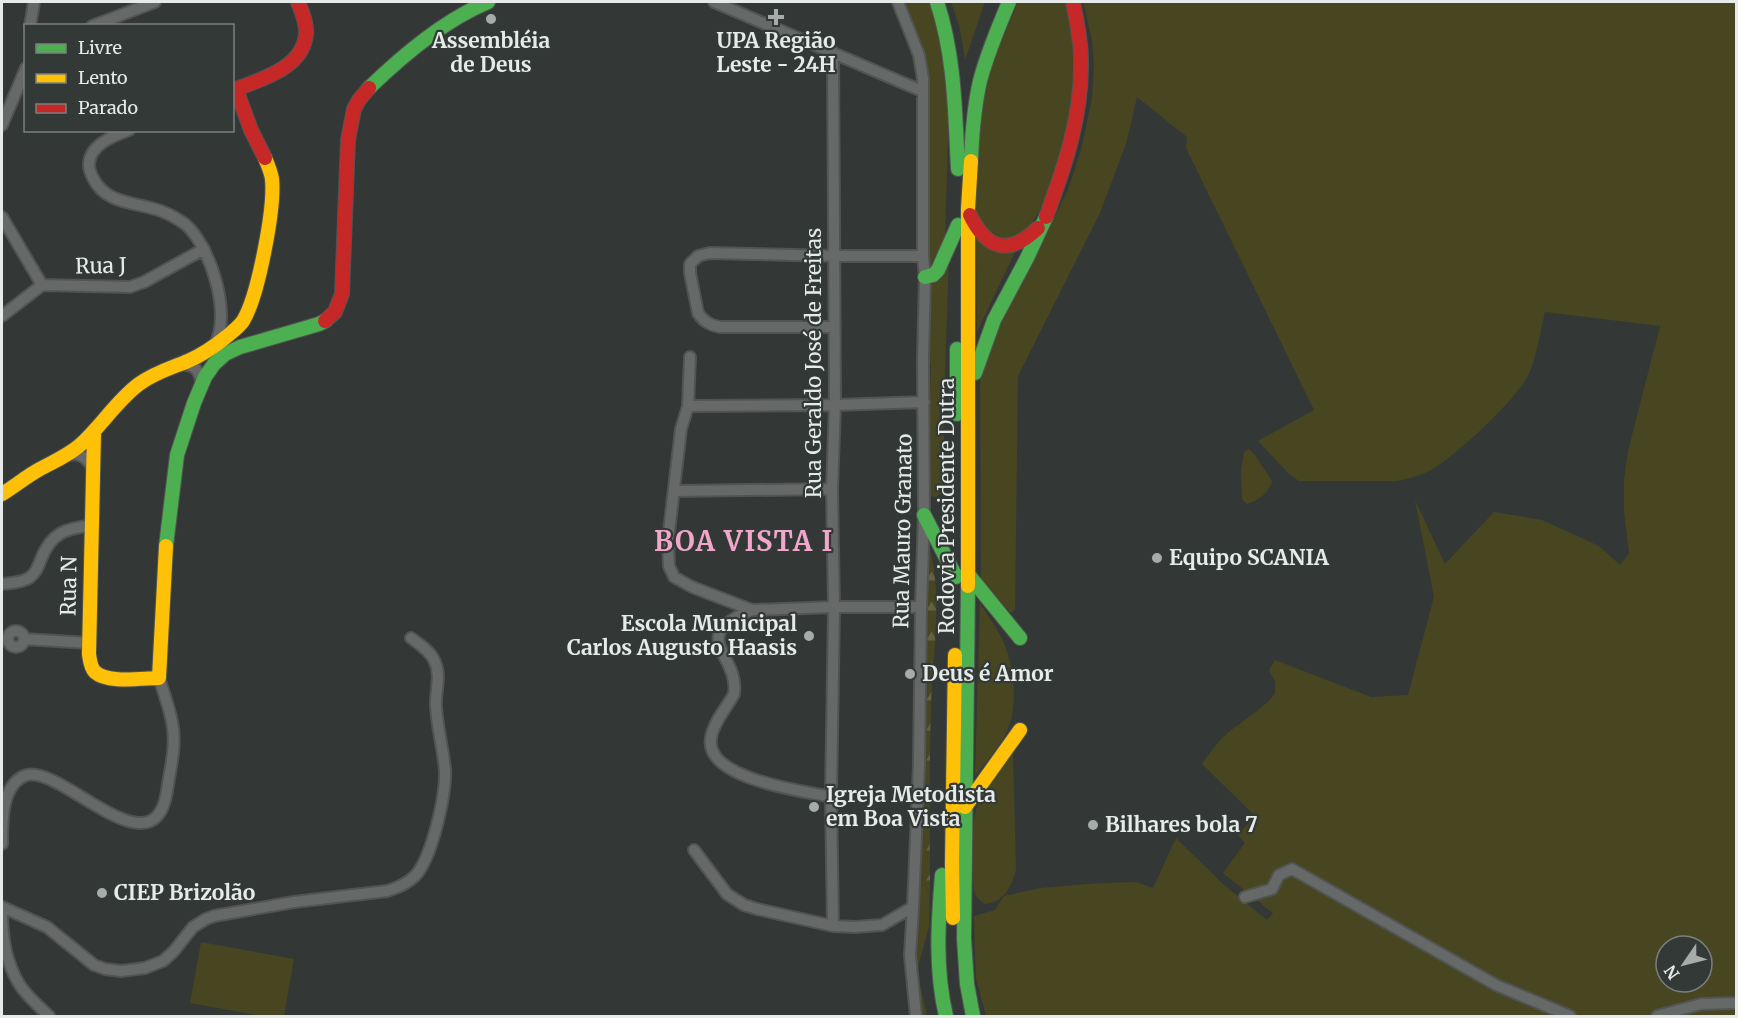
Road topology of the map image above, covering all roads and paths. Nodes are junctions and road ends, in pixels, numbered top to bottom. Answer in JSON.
{"nodes":[{"id":1,"x":34,"y":2,"type":"edge"},
{"id":2,"x":298,"y":2,"type":"edge"},
{"id":3,"x":488,"y":2,"type":"edge"},
{"id":4,"x":714,"y":2,"type":"edge"},
{"id":5,"x":898,"y":2,"type":"edge"},
{"id":6,"x":937,"y":2,"type":"edge"},
{"id":7,"x":997,"y":2,"type":"edge"},
{"id":8,"x":1009,"y":2,"type":"edge"},
{"id":9,"x":1073,"y":2,"type":"edge"},
{"id":10,"x":148,"y":3,"type":"edge"},
{"id":11,"x":30,"y":24,"type":"edge"},
{"id":12,"x":98,"y":24,"type":"edge"},
{"id":13,"x":833,"y":52,"type":"junction"},
{"id":14,"x":24,"y":73,"type":"edge"},
{"id":15,"x":234,"y":90,"type":"edge"},
{"id":16,"x":922,"y":91,"type":"junction"},
{"id":17,"x":2,"y":126,"type":"edge"},
{"id":18,"x":125,"y":132,"type":"edge"},
{"id":19,"x":958,"y":169,"type":"junction"},
{"id":20,"x":968,"y":209,"type":"junction"},
{"id":21,"x":2,"y":217,"type":"edge"},
{"id":22,"x":1046,"y":217,"type":"junction"},
{"id":23,"x":958,"y":225,"type":"junction"},
{"id":24,"x":204,"y":249,"type":"junction"},
{"id":25,"x":923,"y":255,"type":"junction"},
{"id":26,"x":835,"y":256,"type":"junction"},
{"id":27,"x":925,"y":277,"type":"junction"},
{"id":28,"x":42,"y":285,"type":"junction"},
{"id":29,"x":2,"y":316,"type":"edge"},
{"id":30,"x":230,"y":327,"type":"junction"},
{"id":31,"x":834,"y":327,"type":"junction"},
{"id":32,"x":216,"y":347,"type":"junction"},
{"id":33,"x":238,"y":348,"type":"junction"},
{"id":34,"x":690,"y":357,"type":"dead end"},
{"id":35,"x":178,"y":366,"type":"junction"},
{"id":36,"x":202,"y":384,"type":"junction"},
{"id":37,"x":969,"y":395,"type":"junction"},
{"id":38,"x":924,"y":402,"type":"junction"},
{"id":39,"x":835,"y":405,"type":"junction"},
{"id":40,"x":688,"y":406,"type":"junction"},
{"id":41,"x":94,"y":433,"type":"junction"},
{"id":42,"x":69,"y":455,"type":"junction"},
{"id":43,"x":94,"y":473,"type":"junction"},
{"id":44,"x":832,"y":489,"type":"junction"},
{"id":45,"x":674,"y":491,"type":"junction"},
{"id":46,"x":2,"y":494,"type":"edge"},
{"id":47,"x":924,"y":515,"type":"junction"},
{"id":48,"x":92,"y":525,"type":"junction"},
{"id":49,"x":962,"y":575,"type":"junction"},
{"id":50,"x":2,"y":584,"type":"edge"},
{"id":51,"x":834,"y":607,"type":"junction"},
{"id":52,"x":921,"y":607,"type":"junction"},
{"id":53,"x":752,"y":610,"type":"junction"},
{"id":54,"x":411,"y":638,"type":"dead end"},
{"id":55,"x":1020,"y":638,"type":"dead end"},
{"id":56,"x":24,"y":639,"type":"dead end"},
{"id":57,"x":89,"y":643,"type":"junction"},
{"id":58,"x":159,"y":678,"type":"junction"},
{"id":59,"x":954,"y":730,"type":"junction"},
{"id":60,"x":1020,"y":730,"type":"dead end"},
{"id":61,"x":831,"y":797,"type":"junction"},
{"id":62,"x":965,"y":807,"type":"junction"},
{"id":63,"x":2,"y":844,"type":"edge"},
{"id":64,"x":694,"y":849,"type":"dead end"},
{"id":65,"x":1245,"y":897,"type":"dead end"},
{"id":66,"x":2,"y":907,"type":"edge"},
{"id":67,"x":913,"y":907,"type":"junction"},
{"id":68,"x":2,"y":914,"type":"edge"},
{"id":69,"x":834,"y":926,"type":"junction"},
{"id":70,"x":1737,"y":1003,"type":"edge"},
{"id":71,"x":49,"y":1017,"type":"edge"},
{"id":72,"x":916,"y":1017,"type":"edge"},
{"id":73,"x":946,"y":1017,"type":"edge"},
{"id":74,"x":963,"y":1017,"type":"edge"},
{"id":75,"x":974,"y":1017,"type":"edge"},
{"id":76,"x":1570,"y":1017,"type":"edge"},
{"id":77,"x":1657,"y":1017,"type":"edge"}],
"edges":[{"from":1,"to":11,"type":"street"},
{"from":2,"to":15,"type":"main road"},
{"from":3,"to":33,"type":"main road"},
{"from":4,"to":13,"type":"street"},
{"from":5,"to":16,"type":"street","name":"Rua Mauro Granato"},
{"from":6,"to":19,"type":"main road"},
{"from":7,"to":19,"type":"main road","name":"Rodovia Presidente Dutra"},
{"from":8,"to":20,"type":"main road","name":"Rodovia Presidente Dutra"},
{"from":9,"to":22,"type":"main road"},
{"from":10,"to":12,"type":"street"},
{"from":13,"to":16,"type":"street"},
{"from":13,"to":26,"type":"street","name":"Rua Geraldo José de Freitas"},
{"from":14,"to":17,"type":"street"},
{"from":15,"to":30,"type":"main road"},
{"from":16,"to":25,"type":"street","name":"Rua Mauro Granato"},
{"from":18,"to":24,"type":"street"},
{"from":19,"to":23,"type":"main road","name":"Rodovia Presidente Dutra"},
{"from":20,"to":22,"type":"main road"},
{"from":20,"to":37,"type":"main road","name":"Rodovia Presidente Dutra"},
{"from":21,"to":28,"type":"street"},
{"from":22,"to":37,"type":"main road"},
{"from":23,"to":27,"type":"main road"},
{"from":23,"to":49,"type":"main road","name":"Rodovia Presidente Dutra"},
{"from":24,"to":28,"type":"street","name":"Rua J"},
{"from":24,"to":30,"type":"street"},
{"from":25,"to":26,"type":"street"},
{"from":25,"to":27,"type":"street","name":"Rua Mauro Granato"},
{"from":26,"to":31,"type":"street","name":"Rua Geraldo José de Freitas"},
{"from":26,"to":31,"type":"street"},
{"from":27,"to":38,"type":"street","name":"Rua Mauro Granato"},
{"from":28,"to":29,"type":"street"},
{"from":30,"to":32,"type":"main road"},
{"from":30,"to":33,"type":"street"},
{"from":31,"to":39,"type":"street","name":"Rua Geraldo José de Freitas"},
{"from":32,"to":33,"type":"street"},
{"from":32,"to":35,"type":"main road"},
{"from":32,"to":36,"type":"street"},
{"from":33,"to":36,"type":"main road"},
{"from":34,"to":40,"type":"street"},
{"from":35,"to":36,"type":"street"},
{"from":35,"to":41,"type":"main road"},
{"from":36,"to":58,"type":"main road"},
{"from":37,"to":49,"type":"main road","name":"Rodovia Presidente Dutra"},
{"from":38,"to":39,"type":"street"},
{"from":38,"to":47,"type":"street","name":"Rua Mauro Granato"},
{"from":39,"to":40,"type":"street"},
{"from":39,"to":44,"type":"street","name":"Rua Geraldo José de Freitas"},
{"from":40,"to":45,"type":"street"},
{"from":41,"to":42,"type":"main road"},
{"from":41,"to":43,"type":"main road","name":"Rua N"},
{"from":42,"to":43,"type":"street"},
{"from":42,"to":46,"type":"main road"},
{"from":43,"to":48,"type":"main road","name":"Rua N"},
{"from":44,"to":45,"type":"street"},
{"from":44,"to":51,"type":"street","name":"Rua Geraldo José de Freitas"},
{"from":45,"to":53,"type":"street"},
{"from":47,"to":49,"type":"main road"},
{"from":47,"to":52,"type":"street","name":"Rua Mauro Granato"},
{"from":48,"to":50,"type":"street"},
{"from":48,"to":57,"type":"main road","name":"Rua N"},
{"from":49,"to":55,"type":"main road"},
{"from":49,"to":59,"type":"main road","name":"Rodovia Presidente Dutra"},
{"from":49,"to":62,"type":"main road","name":"Rodovia Presidente Dutra"},
{"from":51,"to":52,"type":"street"},
{"from":51,"to":53,"type":"street"},
{"from":51,"to":61,"type":"street","name":"Rua Geraldo José de Freitas"},
{"from":52,"to":67,"type":"street","name":"Rua Mauro Granato"},
{"from":53,"to":61,"type":"street"},
{"from":54,"to":66,"type":"street"},
{"from":56,"to":57,"type":"street"},
{"from":57,"to":58,"type":"main road","name":"Rua N"},
{"from":58,"to":63,"type":"street"},
{"from":59,"to":73,"type":"main road"},
{"from":59,"to":74,"type":"main road","name":"Rodovia Presidente Dutra"},
{"from":60,"to":62,"type":"main road"},
{"from":61,"to":69,"type":"street","name":"Rua Geraldo José de Freitas"},
{"from":62,"to":75,"type":"main road","name":"Rodovia Presidente Dutra"},
{"from":64,"to":69,"type":"street"},
{"from":65,"to":76,"type":"street"},
{"from":67,"to":69,"type":"street"},
{"from":67,"to":72,"type":"street","name":"Rua Mauro Granato"},
{"from":68,"to":71,"type":"street"},
{"from":70,"to":77,"type":"street"}]}
